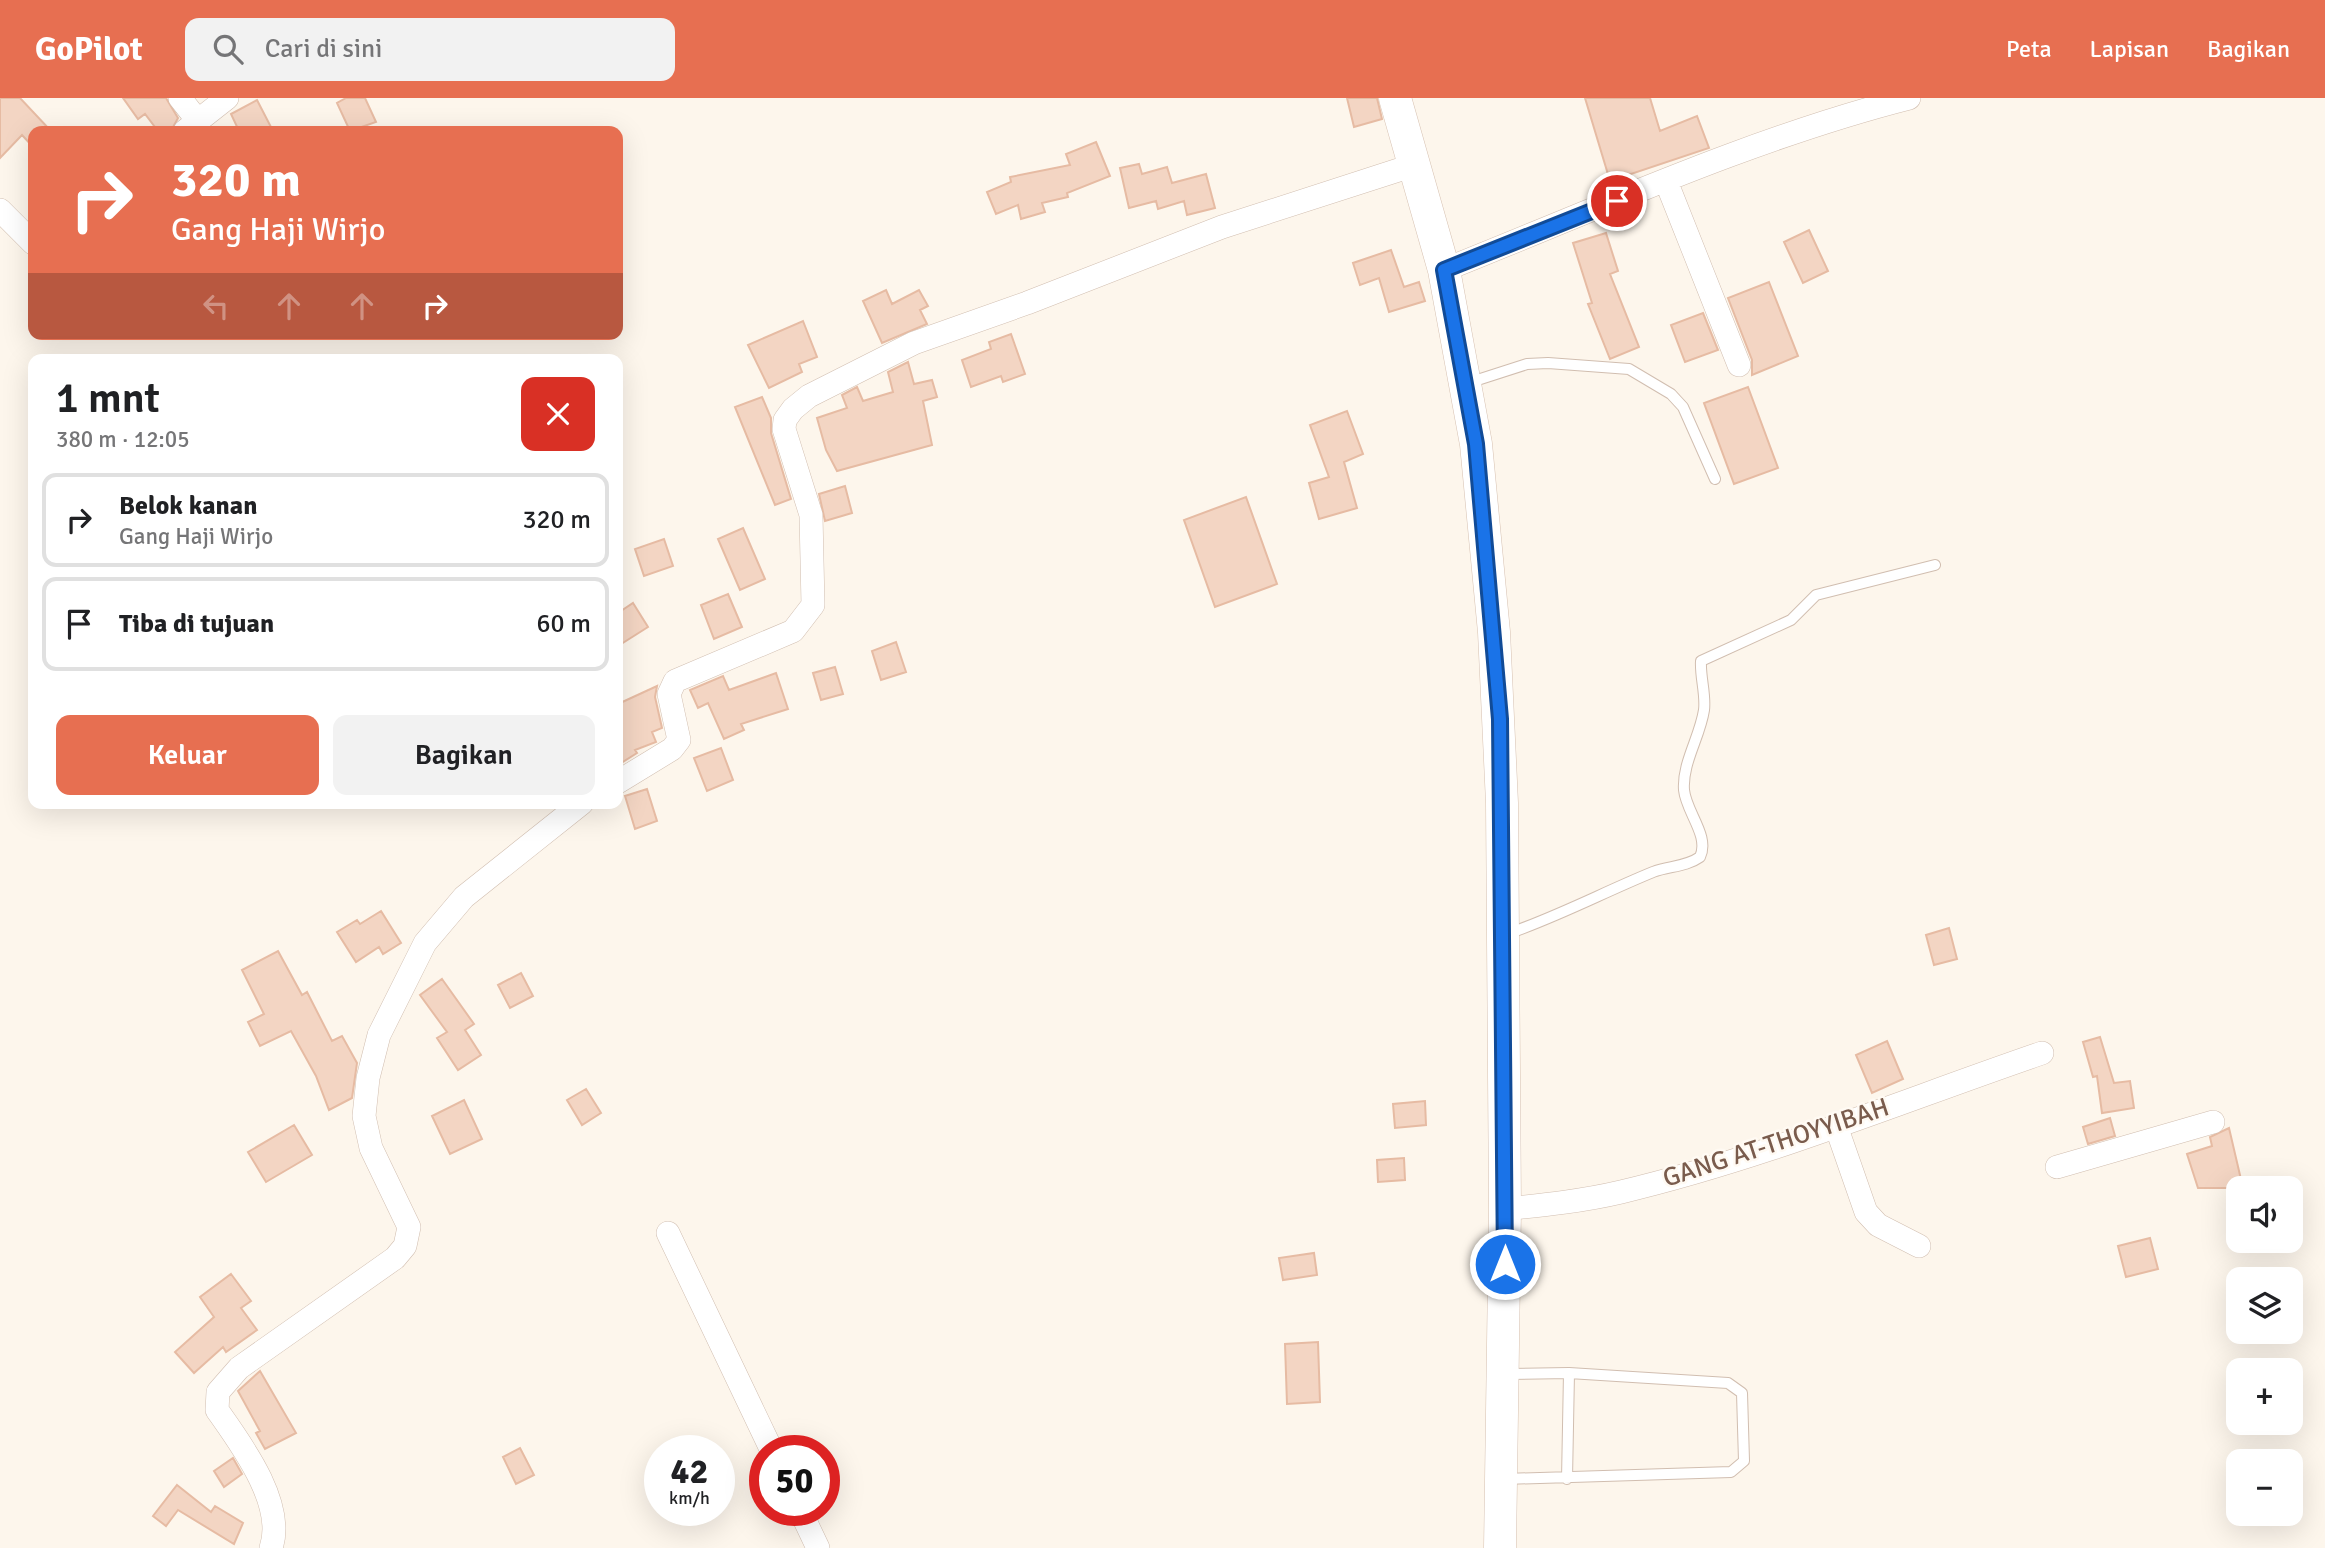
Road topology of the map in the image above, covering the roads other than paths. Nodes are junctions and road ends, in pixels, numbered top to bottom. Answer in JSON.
{"nodes":[{"id":1,"x":180,"y":98,"type":"edge"},
{"id":2,"x":227,"y":98,"type":"edge"},
{"id":3,"x":1395,"y":98,"type":"edge"},
{"id":4,"x":1909,"y":98,"type":"edge"},
{"id":5,"x":1850,"y":106,"type":"edge"},
{"id":6,"x":191,"y":126,"type":"edge"},
{"id":7,"x":1414,"y":165,"type":"junction"},
{"id":8,"x":1666,"y":181,"type":"junction"},
{"id":9,"x":0,"y":210,"type":"edge"},
{"id":10,"x":28,"y":238,"type":"edge"},
{"id":11,"x":1444,"y":270,"type":"junction"},
{"id":12,"x":1739,"y":365,"type":"dead end"},
{"id":13,"x":1466,"y":384,"type":"junction"},
{"id":14,"x":1714,"y":479,"type":"dead end"},
{"id":15,"x":1935,"y":565,"type":"dead end"},
{"id":16,"x":623,"y":779,"type":"edge"},
{"id":17,"x":574,"y":809,"type":"edge"},
{"id":18,"x":1502,"y":936,"type":"junction"},
{"id":19,"x":2042,"y":1054,"type":"dead end"},
{"id":20,"x":2213,"y":1122,"type":"dead end"},
{"id":21,"x":1836,"y":1126,"type":"junction"},
{"id":22,"x":2057,"y":1167,"type":"dead end"},
{"id":23,"x":1505,"y":1209,"type":"junction"},
{"id":24,"x":668,"y":1233,"type":"dead end"},
{"id":25,"x":1919,"y":1246,"type":"dead end"},
{"id":26,"x":1569,"y":1373,"type":"junction"},
{"id":27,"x":1504,"y":1374,"type":"junction"},
{"id":28,"x":764,"y":1435,"type":"edge"},
{"id":29,"x":1502,"y":1479,"type":"junction"},
{"id":30,"x":1567,"y":1479,"type":"junction"},
{"id":31,"x":808,"y":1526,"type":"edge"},
{"id":32,"x":271,"y":1548,"type":"edge"},
{"id":33,"x":818,"y":1548,"type":"edge"},
{"id":34,"x":1500,"y":1548,"type":"edge"}],
"edges":[{"from":1,"to":6,"type":"street"},
{"from":2,"to":6,"type":"street"},
{"from":3,"to":7,"type":"main road"},
{"from":4,"to":5,"type":"street"},
{"from":5,"to":8,"type":"street"},
{"from":7,"to":11,"type":"main road"},
{"from":7,"to":16,"type":"street"},
{"from":8,"to":11,"type":"street"},
{"from":8,"to":12,"type":"street"},
{"from":9,"to":10,"type":"street"},
{"from":11,"to":13,"type":"main road"},
{"from":13,"to":14,"type":"lane"},
{"from":13,"to":18,"type":"main road"},
{"from":15,"to":18,"type":"lane"},
{"from":17,"to":32,"type":"street"},
{"from":18,"to":23,"type":"main road"},
{"from":19,"to":21,"type":"street","name":"GANG AT-THOYYIBAH"},
{"from":20,"to":22,"type":"street"},
{"from":21,"to":23,"type":"street","name":"GANG AT-THOYYIBAH"},
{"from":21,"to":25,"type":"street"},
{"from":23,"to":27,"type":"main road"},
{"from":24,"to":28,"type":"street"},
{"from":26,"to":27,"type":"lane"},
{"from":26,"to":30,"type":"lane"},
{"from":26,"to":30,"type":"lane"},
{"from":27,"to":29,"type":"main road"},
{"from":29,"to":30,"type":"lane"},
{"from":29,"to":34,"type":"main road"},
{"from":31,"to":33,"type":"street"}]}
